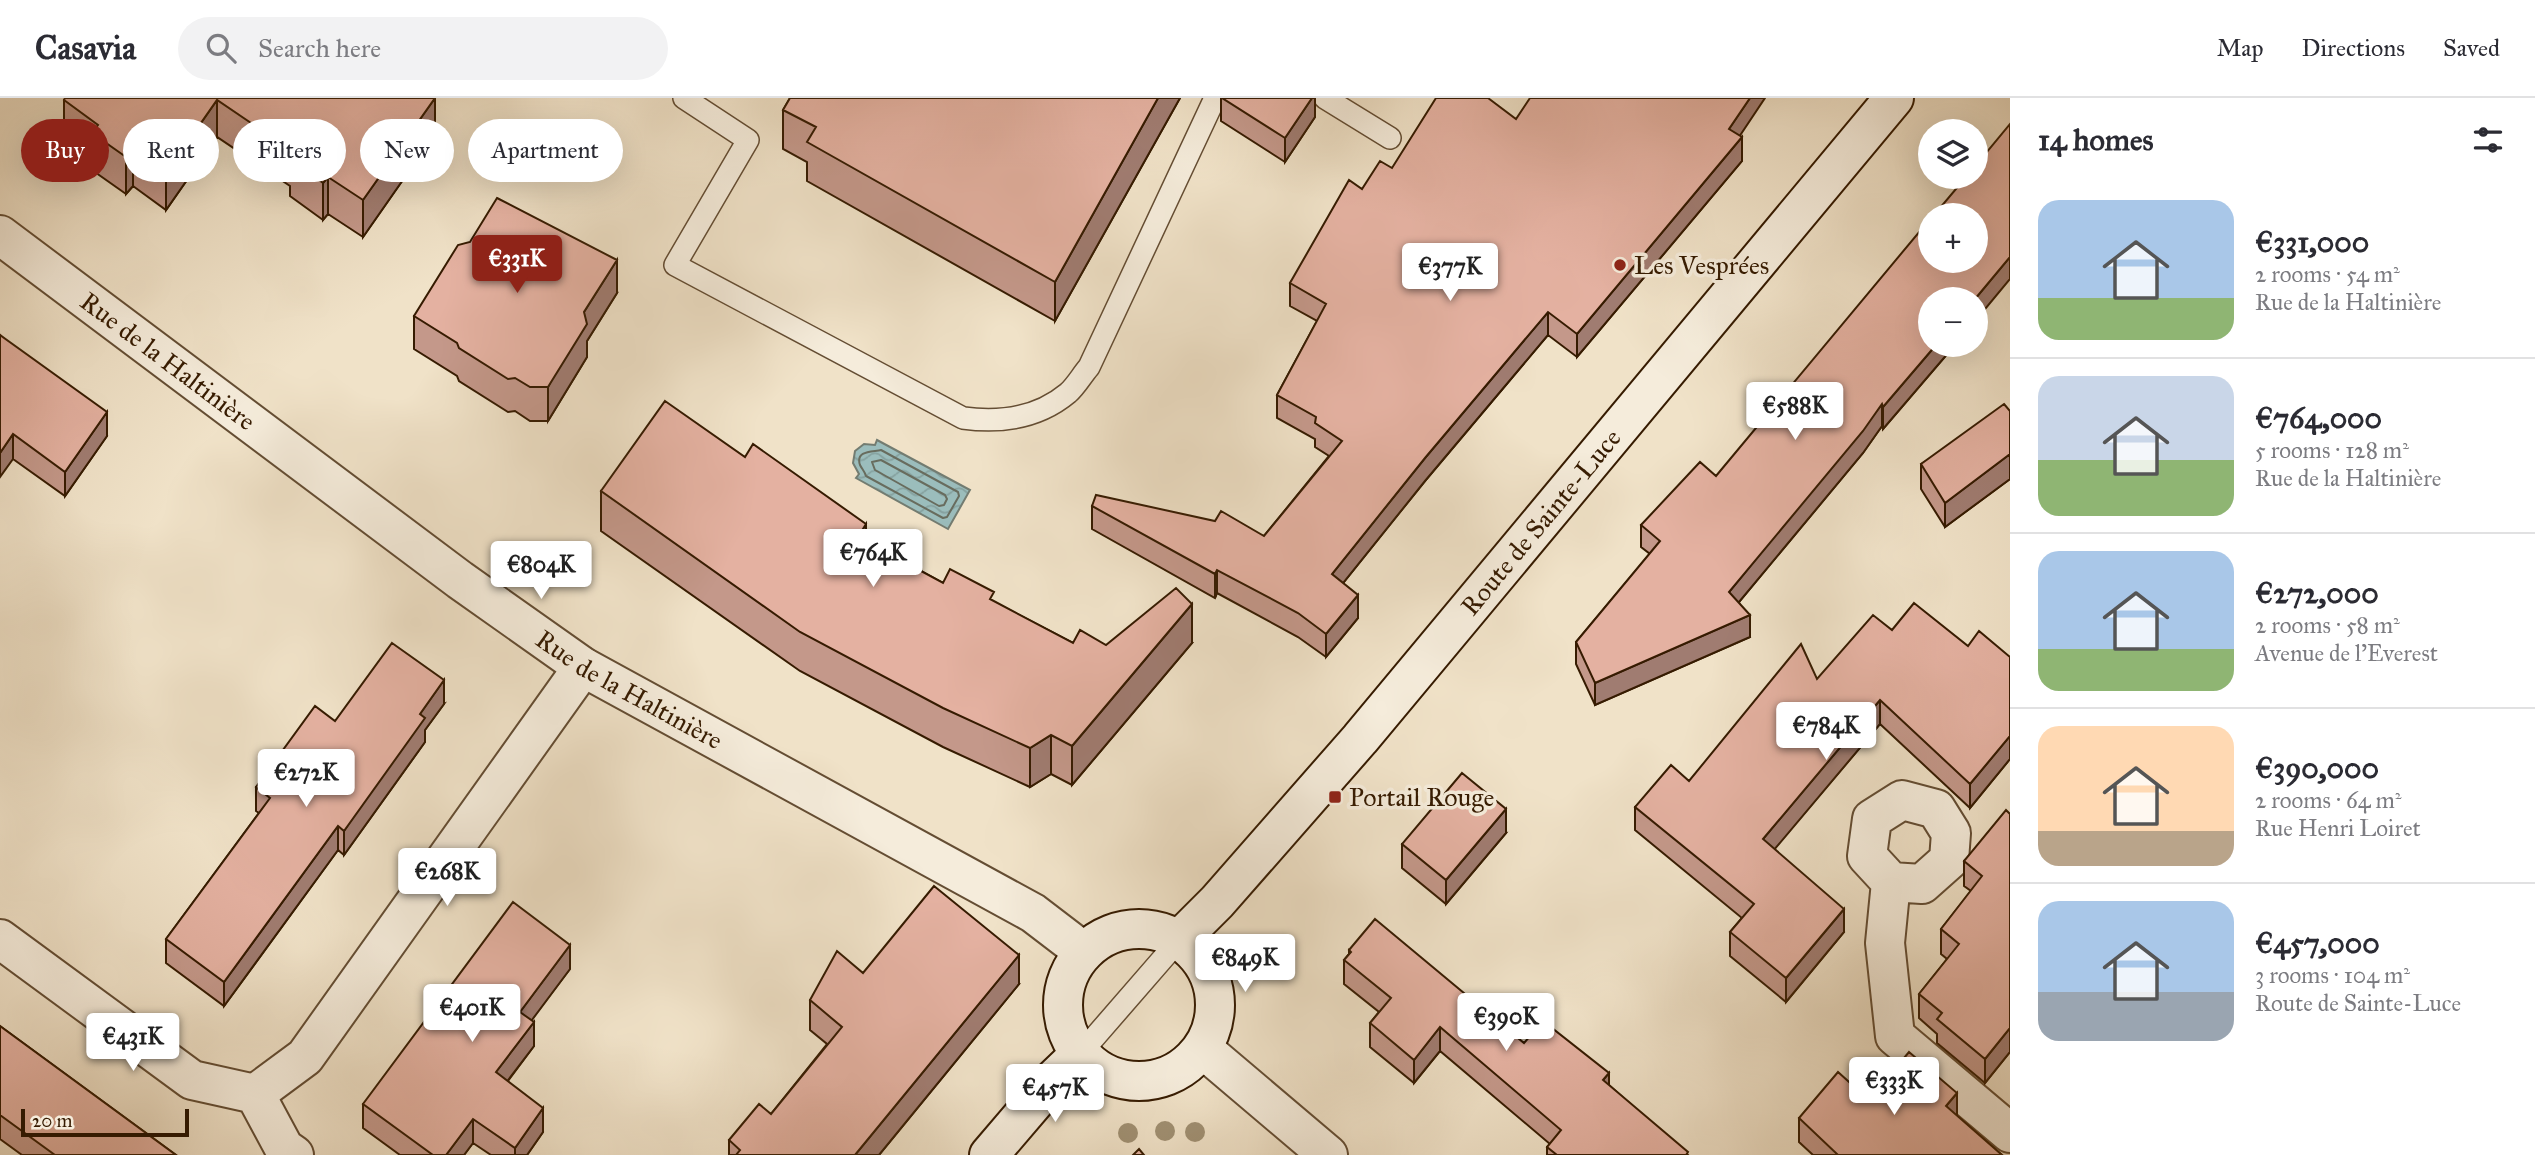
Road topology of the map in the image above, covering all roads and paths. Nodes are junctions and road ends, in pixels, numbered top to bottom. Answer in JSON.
{"nodes":[{"id":1,"x":684,"y":98,"type":"edge"},
{"id":2,"x":1215,"y":98,"type":"edge"},
{"id":3,"x":1325,"y":98,"type":"edge"},
{"id":4,"x":1894,"y":98,"type":"edge"},
{"id":5,"x":1390,"y":138,"type":"dead end"},
{"id":6,"x":0,"y":236,"type":"edge"},
{"id":7,"x":583,"y":667,"type":"junction"},
{"id":8,"x":1892,"y":882,"type":"dead end"},
{"id":9,"x":0,"y":939,"type":"edge"},
{"id":10,"x":1179,"y":940,"type":"junction"},
{"id":11,"x":1084,"y":952,"type":"junction"},
{"id":12,"x":1203,"y":1049,"type":"junction"},
{"id":13,"x":1080,"y":1054,"type":"junction"},
{"id":14,"x":255,"y":1094,"type":"junction"},
{"id":15,"x":2010,"y":1133,"type":"edge"},
{"id":16,"x":294,"y":1155,"type":"edge"},
{"id":17,"x":989,"y":1155,"type":"edge"},
{"id":18,"x":1328,"y":1155,"type":"edge"}],
"edges":[{"from":1,"to":2,"type":"lane"},
{"from":3,"to":5,"type":"lane"},
{"from":4,"to":10,"type":"street","name":"Route de Sainte-Luce"},
{"from":6,"to":7,"type":"street","name":"Rue de la Haltinière"},
{"from":7,"to":11,"type":"street","name":"Rue de la Haltinière"},
{"from":7,"to":14,"type":"street"},
{"from":8,"to":15,"type":"street"},
{"from":9,"to":14,"type":"street"},
{"from":10,"to":11,"type":"street"},
{"from":10,"to":12,"type":"street"},
{"from":10,"to":13,"type":"lane","name":"Route de Sainte-Luce"},
{"from":11,"to":13,"type":"street"},
{"from":12,"to":13,"type":"street"},
{"from":12,"to":18,"type":"street"},
{"from":13,"to":17,"type":"street","name":"Route de Sainte-Luce"},
{"from":14,"to":16,"type":"street"}]}
